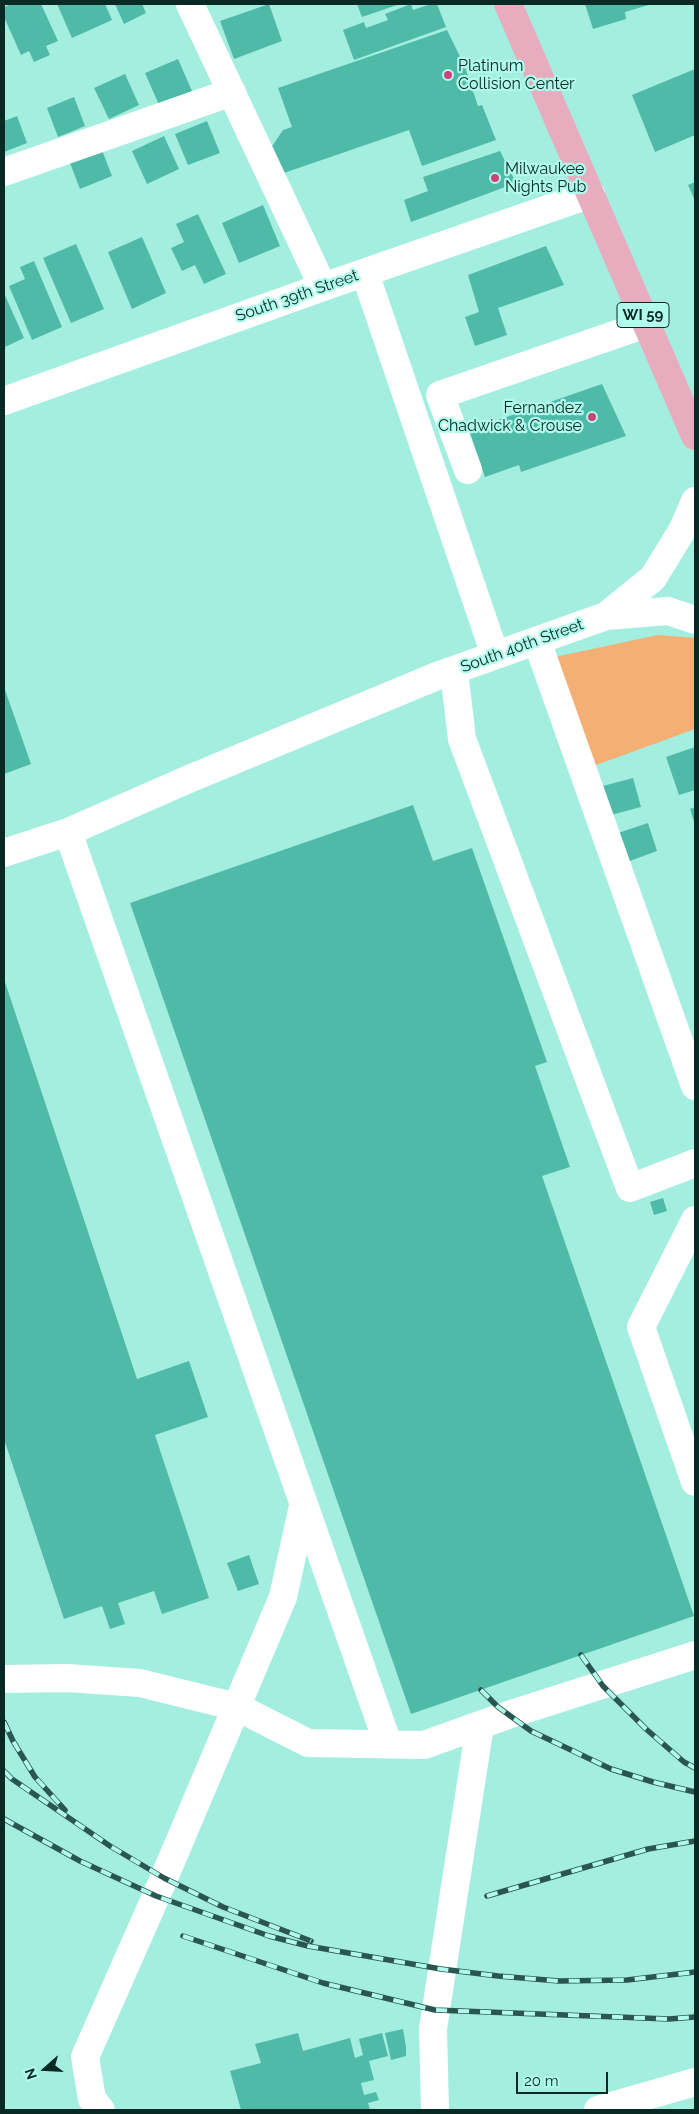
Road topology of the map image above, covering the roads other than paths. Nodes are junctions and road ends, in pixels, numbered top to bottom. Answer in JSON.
{"nodes":[{"id":1,"x":190,"y":4,"type":"edge"},
{"id":2,"x":508,"y":4,"type":"edge"},
{"id":3,"x":232,"y":92,"type":"junction"},
{"id":4,"x":4,"y":172,"type":"edge"},
{"id":5,"x":591,"y":194,"type":"junction"},
{"id":6,"x":365,"y":273,"type":"junction"},
{"id":7,"x":323,"y":287,"type":"junction"},
{"id":8,"x":646,"y":324,"type":"junction"},
{"id":9,"x":4,"y":401,"type":"edge"},
{"id":10,"x":695,"y":436,"type":"edge"},
{"id":11,"x":468,"y":470,"type":"dead end"},
{"id":12,"x":695,"y":501,"type":"edge"},
{"id":13,"x":606,"y":616,"type":"junction"},
{"id":14,"x":695,"y":620,"type":"edge"},
{"id":15,"x":537,"y":641,"type":"junction"},
{"id":16,"x":495,"y":655,"type":"junction"},
{"id":17,"x":445,"y":673,"type":"junction"},
{"id":18,"x":68,"y":832,"type":"junction"},
{"id":19,"x":4,"y":852,"type":"edge"},
{"id":20,"x":695,"y":1086,"type":"edge"},
{"id":21,"x":695,"y":1163,"type":"edge"},
{"id":22,"x":695,"y":1220,"type":"edge"},
{"id":23,"x":695,"y":1482,"type":"edge"},
{"id":24,"x":304,"y":1505,"type":"junction"},
{"id":25,"x":695,"y":1655,"type":"edge"},
{"id":26,"x":4,"y":1680,"type":"edge"},
{"id":27,"x":237,"y":1707,"type":"junction"},
{"id":28,"x":480,"y":1725,"type":"junction"},
{"id":29,"x":388,"y":1744,"type":"junction"},
{"id":30,"x":695,"y":2082,"type":"edge"},
{"id":31,"x":92,"y":2107,"type":"edge"},
{"id":32,"x":435,"y":2110,"type":"edge"},
{"id":33,"x":598,"y":2110,"type":"edge"}],
"edges":[{"from":1,"to":3,"type":"street"},
{"from":2,"to":5,"type":"main road","number":"WI 59"},
{"from":3,"to":4,"type":"street"},
{"from":3,"to":7,"type":"street"},
{"from":5,"to":6,"type":"street","name":"South 39th Street"},
{"from":5,"to":8,"type":"main road","number":"WI 59"},
{"from":6,"to":7,"type":"street","name":"South 39th Street"},
{"from":6,"to":16,"type":"street"},
{"from":7,"to":9,"type":"street","name":"South 39th Street"},
{"from":8,"to":10,"type":"main road","number":"WI 59"},
{"from":8,"to":11,"type":"street"},
{"from":12,"to":13,"type":"street","name":"South 40th Street"},
{"from":13,"to":14,"type":"street","name":"South 40th Street"},
{"from":13,"to":15,"type":"street","name":"South 40th Street"},
{"from":15,"to":16,"type":"street","name":"South 40th Street"},
{"from":15,"to":20,"type":"street"},
{"from":16,"to":17,"type":"street","name":"South 40th Street"},
{"from":17,"to":18,"type":"street","name":"South 40th Street"},
{"from":17,"to":21,"type":"street"},
{"from":18,"to":19,"type":"street","name":"South 40th Street"},
{"from":18,"to":24,"type":"street"},
{"from":22,"to":23,"type":"street"},
{"from":24,"to":27,"type":"street"},
{"from":24,"to":29,"type":"street"},
{"from":25,"to":28,"type":"street"},
{"from":26,"to":27,"type":"street"},
{"from":27,"to":29,"type":"street"},
{"from":27,"to":31,"type":"street"},
{"from":28,"to":29,"type":"street"},
{"from":28,"to":32,"type":"street"},
{"from":30,"to":33,"type":"street"}]}
